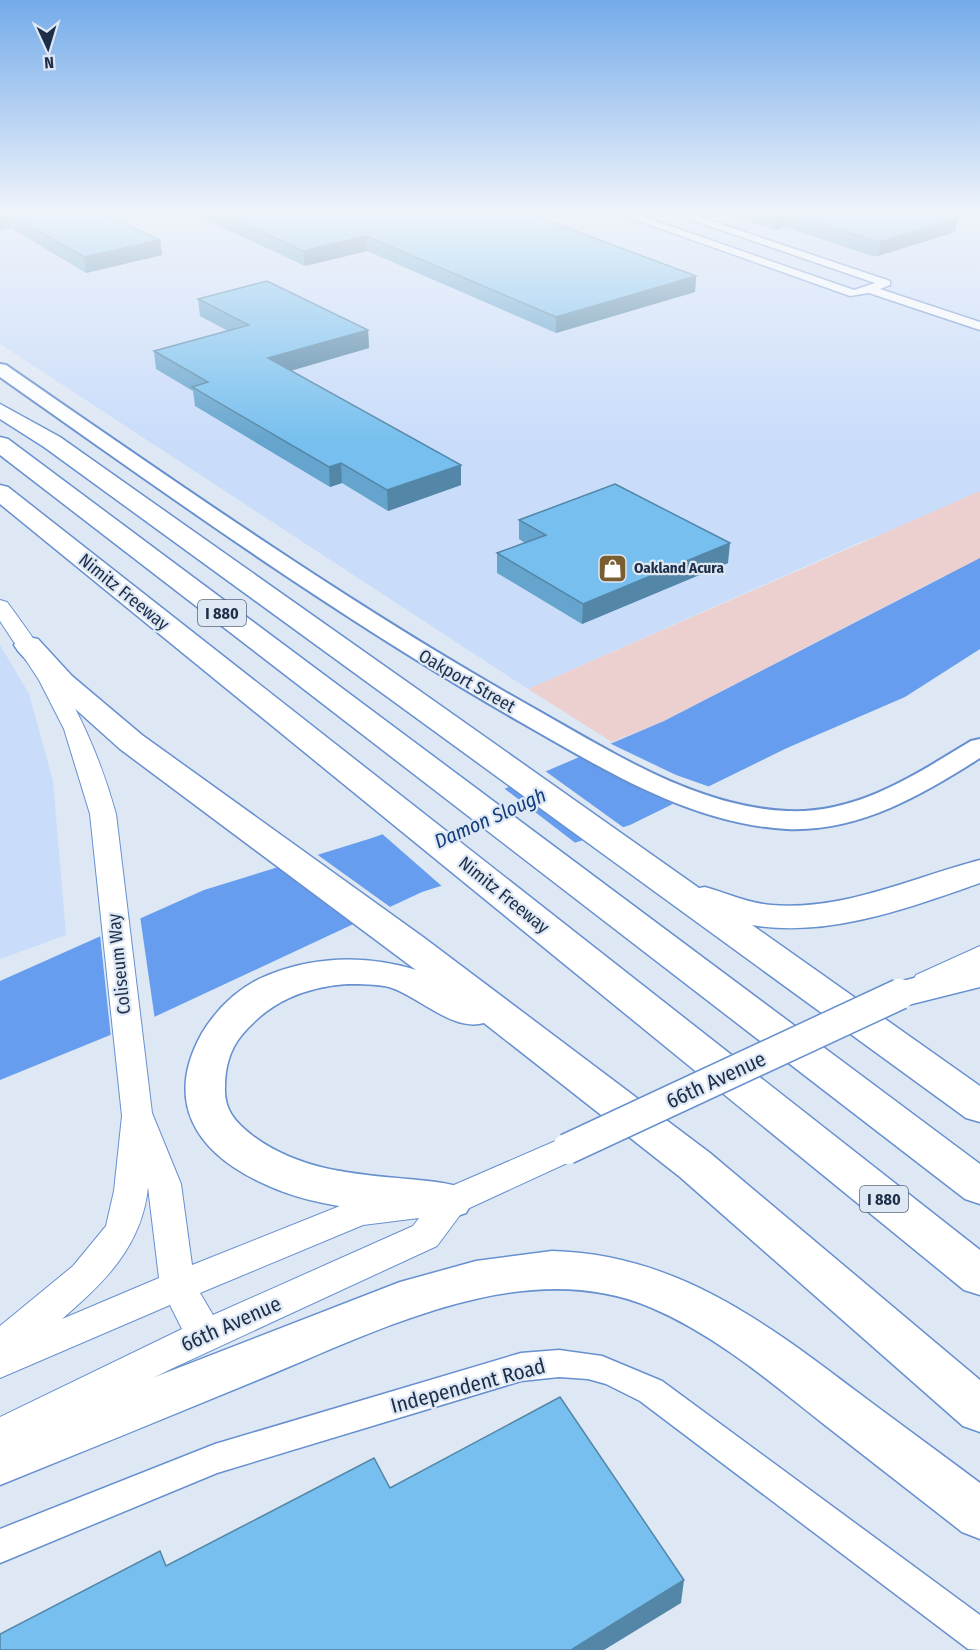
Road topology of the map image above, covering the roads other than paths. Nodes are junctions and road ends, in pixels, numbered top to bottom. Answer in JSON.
{"nodes":[{"id":1,"x":837,"y":288,"type":"edge"},
{"id":2,"x":872,"y":288,"type":"edge"},
{"id":3,"x":869,"y":289,"type":"junction"},
{"id":4,"x":980,"y":326,"type":"edge"},
{"id":5,"x":0,"y":369,"type":"edge"},
{"id":6,"x":0,"y":410,"type":"edge"},
{"id":7,"x":0,"y":444,"type":"edge"},
{"id":8,"x":0,"y":492,"type":"edge"},
{"id":9,"x":0,"y":606,"type":"edge"},
{"id":10,"x":28,"y":645,"type":"junction"},
{"id":11,"x":980,"y":747,"type":"edge"},
{"id":12,"x":630,"y":857,"type":"junction"},
{"id":13,"x":980,"y":871,"type":"edge"},
{"id":14,"x":980,"y":956,"type":"edge"},
{"id":15,"x":980,"y":974,"type":"edge"},
{"id":16,"x":900,"y":994,"type":"junction"},
{"id":17,"x":558,"y":1058,"type":"junction"},
{"id":18,"x":980,"y":1107,"type":"edge"},
{"id":19,"x":136,"y":1113,"type":"junction"},
{"id":20,"x":980,"y":1187,"type":"edge"},
{"id":21,"x":451,"y":1201,"type":"junction"},
{"id":22,"x":980,"y":1276,"type":"edge"},
{"id":23,"x":178,"y":1286,"type":"junction"},
{"id":24,"x":205,"y":1336,"type":"junction"},
{"id":25,"x":0,"y":1348,"type":"edge"},
{"id":26,"x":0,"y":1362,"type":"edge"},
{"id":27,"x":980,"y":1410,"type":"edge"},
{"id":28,"x":0,"y":1436,"type":"edge"},
{"id":29,"x":0,"y":1461,"type":"edge"},
{"id":30,"x":980,"y":1514,"type":"edge"},
{"id":31,"x":0,"y":1546,"type":"edge"},
{"id":32,"x":980,"y":1637,"type":"edge"}],
"edges":[{"from":1,"to":3,"type":"street"},
{"from":2,"to":3,"type":"street"},
{"from":3,"to":4,"type":"street"},
{"from":5,"to":11,"type":"main road","name":"Oakport Street"},
{"from":6,"to":12,"type":"highway"},
{"from":7,"to":20,"type":"highway","number":"I 880"},
{"from":8,"to":22,"type":"highway","name":"Nimitz Freeway","number":"I 880"},
{"from":9,"to":10,"type":"street","name":"Coliseum Way"},
{"from":10,"to":17,"type":"highway"},
{"from":10,"to":19,"type":"street","name":"Coliseum Way"},
{"from":12,"to":13,"type":"highway"},
{"from":12,"to":18,"type":"highway"},
{"from":14,"to":16,"type":"street","name":"66th Avenue"},
{"from":15,"to":16,"type":"highway"},
{"from":16,"to":21,"type":"street","name":"66th Avenue","bridge":true},
{"from":17,"to":21,"type":"highway"},
{"from":17,"to":27,"type":"highway"},
{"from":19,"to":23,"type":"street","name":"Coliseum Way"},
{"from":19,"to":25,"type":"street"},
{"from":21,"to":23,"type":"street","name":"66th Avenue"},
{"from":21,"to":24,"type":"street","name":"66th Avenue"},
{"from":23,"to":24,"type":"street","name":"Coliseum Way"},
{"from":23,"to":26,"type":"street","name":"66th Avenue"},
{"from":24,"to":28,"type":"street","name":"66th Avenue"},
{"from":29,"to":30,"type":"highway"},
{"from":31,"to":32,"type":"street","name":"Independent Road"}]}
